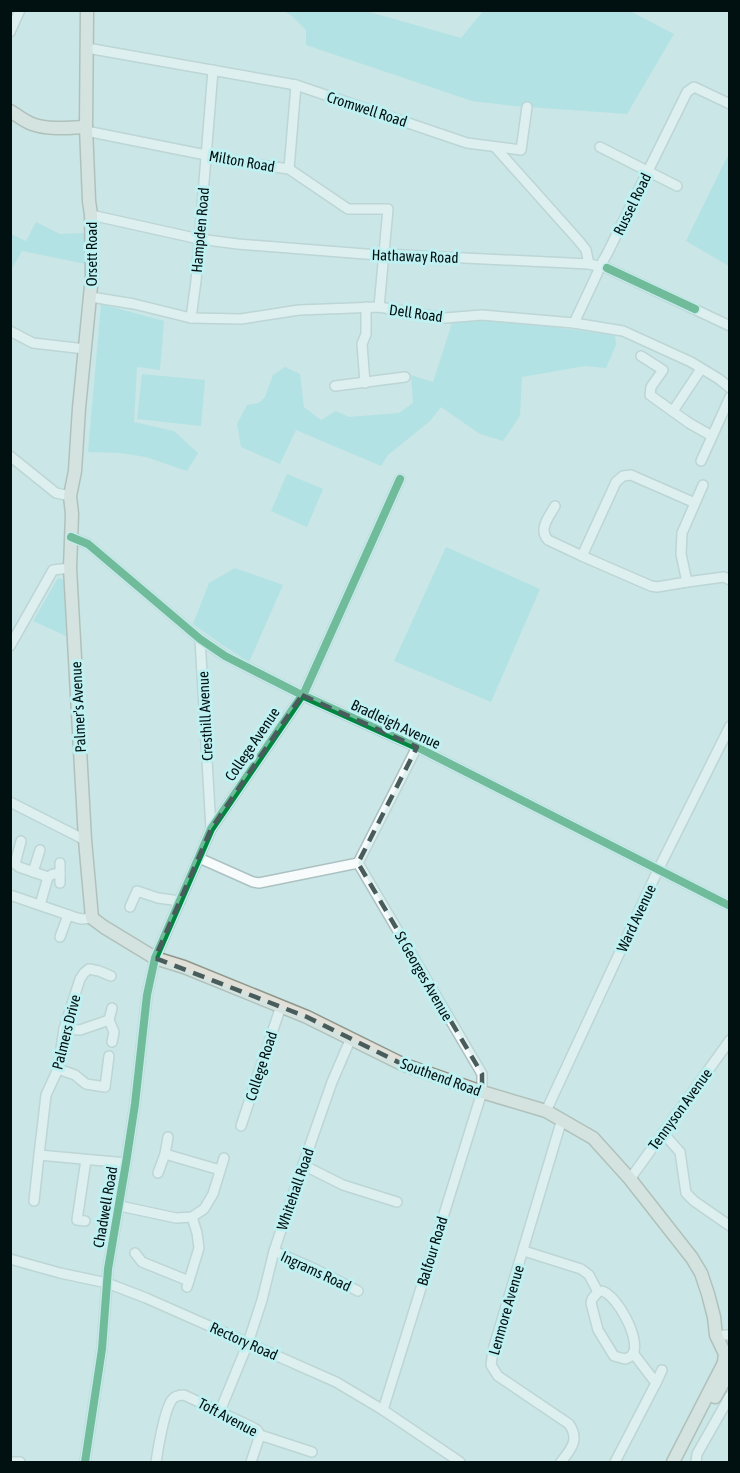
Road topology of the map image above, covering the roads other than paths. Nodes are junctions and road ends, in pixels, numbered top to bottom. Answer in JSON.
{"nodes":[{"id":1,"x":20,"y":10,"type":"edge"},
{"id":2,"x":87,"y":10,"type":"edge"},
{"id":3,"x":10,"y":32,"type":"edge"},
{"id":4,"x":87,"y":48,"type":"junction"},
{"id":5,"x":213,"y":70,"type":"junction"},
{"id":6,"x":296,"y":85,"type":"junction"},
{"id":7,"x":729,"y":104,"type":"edge"},
{"id":8,"x":528,"y":107,"type":"dead end"},
{"id":9,"x":10,"y":111,"type":"edge"},
{"id":10,"x":86,"y":129,"type":"junction"},
{"id":11,"x":495,"y":147,"type":"junction"},
{"id":12,"x":600,"y":147,"type":"dead end"},
{"id":13,"x":205,"y":155,"type":"junction"},
{"id":14,"x":289,"y":169,"type":"junction"},
{"id":15,"x":648,"y":171,"type":"junction"},
{"id":16,"x":677,"y":186,"type":"dead end"},
{"id":17,"x":91,"y":215,"type":"junction"},
{"id":18,"x":199,"y":239,"type":"junction"},
{"id":19,"x":384,"y":254,"type":"junction"},
{"id":20,"x":589,"y":264,"type":"junction"},
{"id":21,"x":600,"y":266,"type":"junction"},
{"id":22,"x":91,"y":297,"type":"junction"},
{"id":23,"x":366,"y":307,"type":"junction"},
{"id":24,"x":379,"y":307,"type":"junction"},
{"id":25,"x":191,"y":318,"type":"junction"},
{"id":26,"x":574,"y":323,"type":"junction"},
{"id":27,"x":729,"y":326,"type":"edge"},
{"id":28,"x":10,"y":331,"type":"edge"},
{"id":29,"x":85,"y":349,"type":"junction"},
{"id":30,"x":641,"y":356,"type":"dead end"},
{"id":31,"x":701,"y":369,"type":"junction"},
{"id":32,"x":405,"y":378,"type":"dead end"},
{"id":33,"x":365,"y":383,"type":"junction"},
{"id":34,"x":335,"y":386,"type":"dead end"},
{"id":35,"x":729,"y":388,"type":"edge"},
{"id":36,"x":729,"y":397,"type":"edge"},
{"id":37,"x":673,"y":411,"type":"junction"},
{"id":38,"x":712,"y":436,"type":"junction"},
{"id":39,"x":10,"y":456,"type":"edge"},
{"id":40,"x":701,"y":461,"type":"dead end"},
{"id":41,"x":400,"y":479,"type":"dead end"},
{"id":42,"x":703,"y":485,"type":"dead end"},
{"id":43,"x":70,"y":496,"type":"junction"},
{"id":44,"x":695,"y":502,"type":"junction"},
{"id":45,"x":555,"y":506,"type":"dead end"},
{"id":46,"x":71,"y":537,"type":"junction"},
{"id":47,"x":582,"y":556,"type":"junction"},
{"id":48,"x":70,"y":567,"type":"junction"},
{"id":49,"x":729,"y":580,"type":"edge"},
{"id":50,"x":687,"y":582,"type":"junction"},
{"id":51,"x":200,"y":639,"type":"junction"},
{"id":52,"x":10,"y":646,"type":"edge"},
{"id":53,"x":302,"y":695,"type":"junction"},
{"id":54,"x":729,"y":726,"type":"edge"},
{"id":55,"x":417,"y":747,"type":"junction"},
{"id":56,"x":10,"y":802,"type":"edge"},
{"id":57,"x":211,"y":829,"type":"junction"},
{"id":58,"x":85,"y":840,"type":"junction"},
{"id":59,"x":21,"y":841,"type":"dead end"},
{"id":60,"x":40,"y":850,"type":"dead end"},
{"id":61,"x":199,"y":858,"type":"junction"},
{"id":62,"x":60,"y":863,"type":"dead end"},
{"id":63,"x":358,"y":863,"type":"junction"},
{"id":64,"x":658,"y":870,"type":"junction"},
{"id":65,"x":33,"y":872,"type":"junction"},
{"id":66,"x":48,"y":877,"type":"junction"},
{"id":67,"x":10,"y":895,"type":"edge"},
{"id":68,"x":180,"y":901,"type":"junction"},
{"id":69,"x":40,"y":905,"type":"junction"},
{"id":70,"x":729,"y":906,"type":"edge"},
{"id":71,"x":130,"y":907,"type":"dead end"},
{"id":72,"x":69,"y":915,"type":"junction"},
{"id":73,"x":92,"y":918,"type":"junction"},
{"id":74,"x":60,"y":937,"type":"dead end"},
{"id":75,"x":155,"y":958,"type":"junction"},
{"id":76,"x":111,"y":976,"type":"dead end"},
{"id":77,"x":281,"y":1006,"type":"junction"},
{"id":78,"x":112,"y":1008,"type":"dead end"},
{"id":79,"x":109,"y":1020,"type":"junction"},
{"id":80,"x":64,"y":1029,"type":"junction"},
{"id":81,"x":351,"y":1038,"type":"junction"},
{"id":82,"x":729,"y":1040,"type":"edge"},
{"id":83,"x":112,"y":1042,"type":"dead end"},
{"id":84,"x":109,"y":1056,"type":"dead end"},
{"id":85,"x":58,"y":1069,"type":"junction"},
{"id":86,"x":482,"y":1092,"type":"junction"},
{"id":87,"x":546,"y":1111,"type":"junction"},
{"id":88,"x":562,"y":1119,"type":"junction"},
{"id":89,"x":242,"y":1126,"type":"dead end"},
{"id":90,"x":663,"y":1133,"type":"junction"},
{"id":91,"x":168,"y":1137,"type":"dead end"},
{"id":92,"x":165,"y":1154,"type":"junction"},
{"id":93,"x":39,"y":1155,"type":"junction"},
{"id":94,"x":224,"y":1158,"type":"dead end"},
{"id":95,"x":86,"y":1160,"type":"junction"},
{"id":96,"x":126,"y":1163,"type":"junction"},
{"id":97,"x":303,"y":1165,"type":"junction"},
{"id":98,"x":220,"y":1170,"type":"junction"},
{"id":99,"x":158,"y":1173,"type":"dead end"},
{"id":100,"x":630,"y":1179,"type":"junction"},
{"id":101,"x":34,"y":1201,"type":"dead end"},
{"id":102,"x":397,"y":1202,"type":"dead end"},
{"id":103,"x":120,"y":1206,"type":"junction"},
{"id":104,"x":192,"y":1216,"type":"junction"},
{"id":105,"x":77,"y":1220,"type":"dead end"},
{"id":106,"x":729,"y":1226,"type":"edge"},
{"id":107,"x":274,"y":1251,"type":"junction"},
{"id":108,"x":524,"y":1251,"type":"junction"},
{"id":109,"x":135,"y":1253,"type":"dead end"},
{"id":110,"x":10,"y":1259,"type":"edge"},
{"id":111,"x":107,"y":1283,"type":"junction"},
{"id":112,"x":358,"y":1291,"type":"dead end"},
{"id":113,"x":598,"y":1292,"type":"junction"},
{"id":114,"x":248,"y":1343,"type":"junction"},
{"id":115,"x":727,"y":1349,"type":"edge"},
{"id":116,"x":633,"y":1353,"type":"junction"},
{"id":117,"x":662,"y":1370,"type":"dead end"},
{"id":118,"x":656,"y":1383,"type":"junction"},
{"id":119,"x":729,"y":1396,"type":"edge"},
{"id":120,"x":383,"y":1410,"type":"junction"},
{"id":121,"x":220,"y":1411,"type":"junction"},
{"id":122,"x":260,"y":1435,"type":"junction"},
{"id":123,"x":312,"y":1452,"type":"dead end"},
{"id":124,"x":10,"y":1462,"type":"edge"},
{"id":125,"x":20,"y":1462,"type":"edge"},
{"id":126,"x":85,"y":1462,"type":"edge"},
{"id":127,"x":156,"y":1462,"type":"edge"},
{"id":128,"x":251,"y":1462,"type":"edge"},
{"id":129,"x":460,"y":1462,"type":"edge"},
{"id":130,"x":561,"y":1462,"type":"edge"},
{"id":131,"x":615,"y":1462,"type":"edge"},
{"id":132,"x":673,"y":1462,"type":"edge"},
{"id":133,"x":682,"y":1462,"type":"edge"},
{"id":134,"x":696,"y":1462,"type":"edge"}],
"edges":[{"from":1,"to":3,"type":"street"},
{"from":2,"to":4,"type":"main road","name":"Orsett Road"},
{"from":4,"to":5,"type":"street","name":"Cromwell Road"},
{"from":4,"to":10,"type":"main road","name":"Orsett Road"},
{"from":5,"to":6,"type":"street","name":"Cromwell Road"},
{"from":5,"to":13,"type":"street","name":"Hampden Road"},
{"from":6,"to":11,"type":"street","name":"Cromwell Road"},
{"from":6,"to":14,"type":"street"},
{"from":7,"to":15,"type":"street","name":"Russel Road"},
{"from":8,"to":11,"type":"street","name":"Cromwell Road"},
{"from":9,"to":10,"type":"main road"},
{"from":10,"to":13,"type":"street","name":"Milton Road"},
{"from":10,"to":17,"type":"main road","name":"Orsett Road"},
{"from":11,"to":20,"type":"street"},
{"from":12,"to":15,"type":"street"},
{"from":13,"to":14,"type":"street","name":"Milton Road"},
{"from":13,"to":18,"type":"street","name":"Hampden Road"},
{"from":14,"to":19,"type":"street","name":"Milton Road"},
{"from":15,"to":16,"type":"street"},
{"from":15,"to":21,"type":"street","name":"Russel Road"},
{"from":17,"to":18,"type":"street","name":"Hathaway Road"},
{"from":17,"to":22,"type":"main road","name":"Orsett Road"},
{"from":18,"to":19,"type":"street","name":"Hathaway Road"},
{"from":18,"to":25,"type":"street","name":"Hampden Road"},
{"from":19,"to":20,"type":"street","name":"Hathaway Road"},
{"from":19,"to":24,"type":"street"},
{"from":20,"to":21,"type":"street","name":"Hathaway Road"},
{"from":21,"to":26,"type":"street","name":"Russel Road"},
{"from":21,"to":27,"type":"street","name":"Hathaway Road"},
{"from":22,"to":25,"type":"street","name":"Dell Road"},
{"from":22,"to":29,"type":"main road","name":"Orsett Road"},
{"from":23,"to":24,"type":"street","name":"Dell Road"},
{"from":23,"to":25,"type":"street","name":"Dell Road"},
{"from":23,"to":33,"type":"street"},
{"from":24,"to":26,"type":"street","name":"Dell Road"},
{"from":26,"to":31,"type":"street","name":"Dell Road"},
{"from":28,"to":29,"type":"street"},
{"from":29,"to":43,"type":"main road","name":"Orsett Road"},
{"from":30,"to":37,"type":"street"},
{"from":31,"to":35,"type":"street","name":"Dell Road"},
{"from":31,"to":37,"type":"street"},
{"from":32,"to":33,"type":"street"},
{"from":33,"to":34,"type":"street"},
{"from":36,"to":38,"type":"street"},
{"from":37,"to":38,"type":"street"},
{"from":38,"to":40,"type":"street"},
{"from":39,"to":43,"type":"street"},
{"from":41,"to":53,"type":"street","name":"College Avenue"},
{"from":42,"to":44,"type":"street"},
{"from":43,"to":46,"type":"main road","name":"Palmer's Avenue"},
{"from":44,"to":47,"type":"street"},
{"from":44,"to":50,"type":"street"},
{"from":45,"to":47,"type":"street"},
{"from":46,"to":48,"type":"main road","name":"Palmer's Avenue"},
{"from":46,"to":51,"type":"street","name":"Bradleigh Avenue"},
{"from":47,"to":50,"type":"street"},
{"from":48,"to":52,"type":"street"},
{"from":48,"to":58,"type":"main road","name":"Palmer's Avenue"},
{"from":49,"to":50,"type":"street"},
{"from":51,"to":53,"type":"street","name":"Bradleigh Avenue"},
{"from":51,"to":57,"type":"street","name":"Cresthill Avenue"},
{"from":53,"to":55,"type":"street","name":"Bradleigh Avenue"},
{"from":53,"to":57,"type":"street","name":"College Avenue"},
{"from":54,"to":64,"type":"street","name":"Ward Avenue"},
{"from":55,"to":63,"type":"street"},
{"from":55,"to":64,"type":"street","name":"Bradleigh Avenue"},
{"from":56,"to":58,"type":"street"},
{"from":57,"to":61,"type":"street","name":"College Avenue"},
{"from":58,"to":73,"type":"main road","name":"Palmer's Avenue"},
{"from":59,"to":65,"type":"street"},
{"from":60,"to":65,"type":"street"},
{"from":61,"to":63,"type":"street"},
{"from":61,"to":68,"type":"street","name":"College Avenue"},
{"from":62,"to":66,"type":"street"},
{"from":63,"to":86,"type":"street","name":"St Georges Avenue"},
{"from":64,"to":70,"type":"street","name":"Bradleigh Avenue"},
{"from":64,"to":87,"type":"street","name":"Ward Avenue"},
{"from":65,"to":66,"type":"street"},
{"from":66,"to":69,"type":"street"},
{"from":67,"to":69,"type":"street"},
{"from":68,"to":71,"type":"street"},
{"from":68,"to":75,"type":"street","name":"College Avenue"},
{"from":69,"to":72,"type":"street"},
{"from":72,"to":73,"type":"street"},
{"from":72,"to":74,"type":"street"},
{"from":73,"to":75,"type":"main road","name":"Southend Road"},
{"from":75,"to":77,"type":"main road","name":"Southend Road"},
{"from":75,"to":96,"type":"street","name":"Chadwell Road"},
{"from":76,"to":80,"type":"street","name":"Palmers Drive"},
{"from":77,"to":81,"type":"main road","name":"Southend Road"},
{"from":77,"to":89,"type":"street","name":"College Road"},
{"from":78,"to":79,"type":"street"},
{"from":79,"to":80,"type":"street"},
{"from":79,"to":83,"type":"street"},
{"from":80,"to":85,"type":"street","name":"Palmers Drive"},
{"from":81,"to":86,"type":"main road","name":"Southend Road"},
{"from":81,"to":97,"type":"street","name":"Whitehall Road"},
{"from":82,"to":90,"type":"street","name":"Tennyson Avenue"},
{"from":84,"to":85,"type":"street"},
{"from":85,"to":93,"type":"street","name":"Palmers Drive"},
{"from":86,"to":87,"type":"main road","name":"Southend Road"},
{"from":86,"to":120,"type":"street","name":"Balfour Road"},
{"from":87,"to":88,"type":"main road","name":"Southend Road"},
{"from":88,"to":100,"type":"main road","name":"Southend Road"},
{"from":88,"to":108,"type":"street","name":"Lenmore Avenue"},
{"from":90,"to":100,"type":"street","name":"Tennyson Avenue"},
{"from":90,"to":106,"type":"street"},
{"from":91,"to":92,"type":"street"},
{"from":92,"to":98,"type":"street"},
{"from":92,"to":99,"type":"street"},
{"from":93,"to":95,"type":"street"},
{"from":93,"to":101,"type":"street","name":"Palmers Drive"},
{"from":94,"to":98,"type":"street"},
{"from":95,"to":96,"type":"street"},
{"from":95,"to":105,"type":"street"},
{"from":96,"to":103,"type":"street","name":"Chadwell Road"},
{"from":97,"to":102,"type":"street"},
{"from":97,"to":107,"type":"street","name":"Whitehall Road"},
{"from":98,"to":104,"type":"street"},
{"from":100,"to":115,"type":"main road","name":"Southend Road"},
{"from":103,"to":104,"type":"street"},
{"from":103,"to":111,"type":"street","name":"Chadwell Road"},
{"from":104,"to":109,"type":"street"},
{"from":107,"to":112,"type":"street","name":"Ingrams Road"},
{"from":107,"to":114,"type":"street","name":"Whitehall Road"},
{"from":108,"to":113,"type":"street"},
{"from":108,"to":130,"type":"street","name":"Lenmore Avenue"},
{"from":110,"to":111,"type":"street","name":"Rectory Road"},
{"from":111,"to":114,"type":"street","name":"Rectory Road"},
{"from":111,"to":126,"type":"street","name":"Chadwell Road"},
{"from":113,"to":116,"type":"street"},
{"from":113,"to":116,"type":"street"},
{"from":114,"to":120,"type":"street","name":"Rectory Road"},
{"from":114,"to":121,"type":"street","name":"Whitehall Road"},
{"from":115,"to":132,"type":"main road"},
{"from":115,"to":133,"type":"main road"},
{"from":116,"to":118,"type":"street"},
{"from":117,"to":118,"type":"street"},
{"from":118,"to":131,"type":"street"},
{"from":119,"to":134,"type":"street"},
{"from":120,"to":129,"type":"street","name":"Rectory Road"},
{"from":121,"to":122,"type":"street","name":"Toft Avenue"},
{"from":121,"to":127,"type":"street","name":"Toft Avenue"},
{"from":122,"to":123,"type":"street","name":"Toft Avenue"},
{"from":122,"to":128,"type":"street"},
{"from":124,"to":125,"type":"street"}]}
